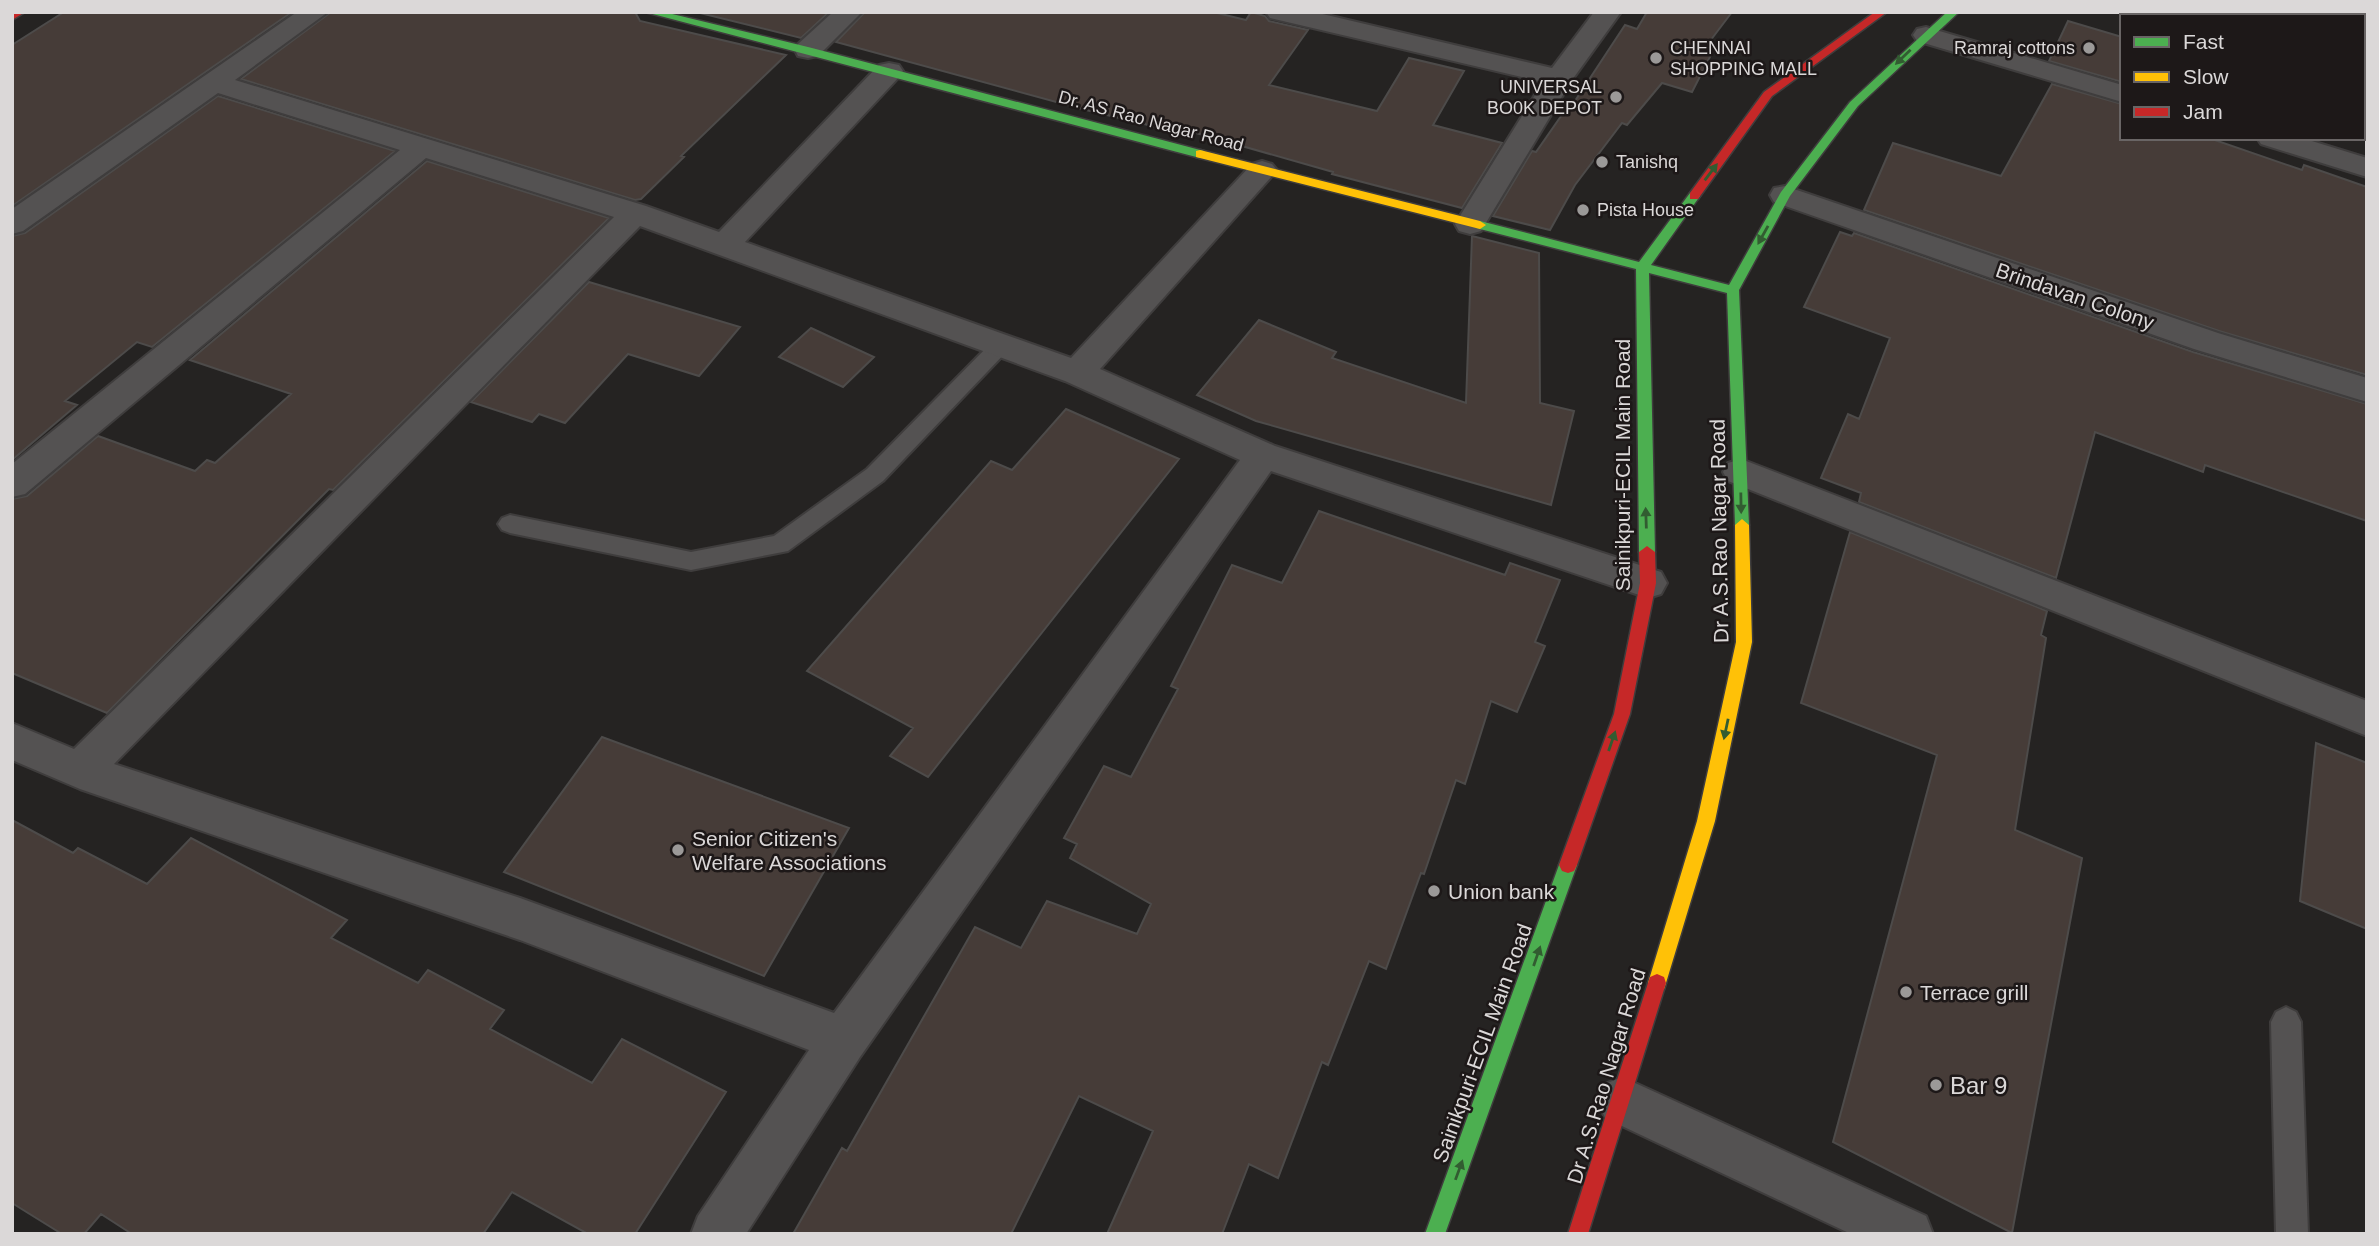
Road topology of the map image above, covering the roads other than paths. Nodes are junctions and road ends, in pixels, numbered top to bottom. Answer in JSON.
{"nodes":[{"id":1,"x":20,"y":12,"type":"edge"},
{"id":2,"x":316,"y":12,"type":"edge"},
{"id":3,"x":650,"y":12,"type":"edge"},
{"id":4,"x":849,"y":12,"type":"edge"},
{"id":5,"x":1279,"y":12,"type":"edge"},
{"id":6,"x":1608,"y":12,"type":"edge"},
{"id":7,"x":1882,"y":12,"type":"edge"},
{"id":8,"x":1955,"y":12,"type":"edge"},
{"id":9,"x":12,"y":17,"type":"edge"},
{"id":10,"x":1927,"y":35,"type":"junction"},
{"id":11,"x":808,"y":50,"type":"junction"},
{"id":12,"x":888,"y":71,"type":"junction"},
{"id":13,"x":1559,"y":78,"type":"junction"},
{"id":14,"x":215,"y":83,"type":"junction"},
{"id":15,"x":2120,"y":93,"type":"edge"},
{"id":16,"x":2277,"y":140,"type":"edge"},
{"id":17,"x":420,"y":148,"type":"junction"},
{"id":18,"x":2367,"y":168,"type":"edge"},
{"id":19,"x":1262,"y":170,"type":"junction"},
{"id":20,"x":1785,"y":195,"type":"junction"},
{"id":21,"x":635,"y":213,"type":"junction"},
{"id":22,"x":12,"y":224,"type":"edge"},
{"id":23,"x":1470,"y":224,"type":"junction"},
{"id":24,"x":724,"y":245,"type":"junction"},
{"id":25,"x":1642,"y":267,"type":"junction"},
{"id":26,"x":1733,"y":290,"type":"junction"},
{"id":27,"x":1001,"y":345,"type":"junction"},
{"id":28,"x":1077,"y":373,"type":"junction"},
{"id":29,"x":2367,"y":390,"type":"edge"},
{"id":30,"x":1264,"y":455,"type":"junction"},
{"id":31,"x":1741,"y":472,"type":"junction"},
{"id":32,"x":12,"y":484,"type":"edge"},
{"id":33,"x":510,"y":524,"type":"dead end"},
{"id":34,"x":1648,"y":583,"type":"junction"},
{"id":35,"x":2367,"y":719,"type":"edge"},
{"id":36,"x":12,"y":741,"type":"edge"},
{"id":37,"x":80,"y":771,"type":"junction"},
{"id":38,"x":2286,"y":1022,"type":"dead end"},
{"id":39,"x":843,"y":1040,"type":"junction"},
{"id":40,"x":1622,"y":1101,"type":"junction"},
{"id":41,"x":716,"y":1234,"type":"edge"},
{"id":42,"x":1435,"y":1234,"type":"edge"},
{"id":43,"x":1578,"y":1234,"type":"edge"},
{"id":44,"x":1909,"y":1234,"type":"edge"},
{"id":45,"x":2292,"y":1234,"type":"edge"}],
"edges":[{"from":1,"to":9,"type":"main road"},
{"from":2,"to":14,"type":"street"},
{"from":3,"to":11,"type":"main road","name":"Dr. AS Rao Nagar Road"},
{"from":4,"to":11,"type":"street"},
{"from":5,"to":13,"type":"street"},
{"from":6,"to":13,"type":"street"},
{"from":25,"to":7,"type":"main road","one_way":true},
{"from":8,"to":10,"type":"main road"},
{"from":10,"to":15,"type":"street"},
{"from":10,"to":20,"type":"main road","one_way":true},
{"from":11,"to":12,"type":"main road","name":"Dr. AS Rao Nagar Road"},
{"from":12,"to":19,"type":"main road","name":"Dr. AS Rao Nagar Road"},
{"from":12,"to":24,"type":"street"},
{"from":13,"to":23,"type":"street"},
{"from":14,"to":17,"type":"street"},
{"from":14,"to":22,"type":"street"},
{"from":16,"to":18,"type":"street"},
{"from":17,"to":21,"type":"street"},
{"from":17,"to":32,"type":"street"},
{"from":19,"to":23,"type":"main road","name":"Dr. AS Rao Nagar Road"},
{"from":19,"to":28,"type":"street"},
{"from":20,"to":26,"type":"main road","one_way":true},
{"from":20,"to":29,"type":"street","name":"Brindavan Colony"},
{"from":21,"to":24,"type":"street"},
{"from":21,"to":37,"type":"street"},
{"from":23,"to":25,"type":"main road","name":"Dr. AS Rao Nagar Road"},
{"from":24,"to":27,"type":"street"},
{"from":25,"to":26,"type":"main road","name":"Dr. AS Rao Nagar Road"},
{"from":34,"to":25,"type":"main road","name":"Sainikpuri-ECIL Main Road","one_way":true},
{"from":26,"to":31,"type":"main road","name":"Dr A.S.Rao Nagar Road"},
{"from":27,"to":28,"type":"street"},
{"from":27,"to":33,"type":"lane"},
{"from":28,"to":30,"type":"street"},
{"from":30,"to":34,"type":"street"},
{"from":30,"to":39,"type":"street"},
{"from":31,"to":35,"type":"street"},
{"from":31,"to":40,"type":"main road","name":"Dr A.S.Rao Nagar Road","one_way":true},
{"from":42,"to":34,"type":"main road","name":"Sainikpuri-ECIL Main Road","one_way":true},
{"from":36,"to":37,"type":"street"},
{"from":37,"to":39,"type":"street"},
{"from":38,"to":45,"type":"lane"},
{"from":39,"to":41,"type":"street"},
{"from":40,"to":43,"type":"main road","name":"Dr A.S.Rao Nagar Road"},
{"from":40,"to":44,"type":"street"}]}
